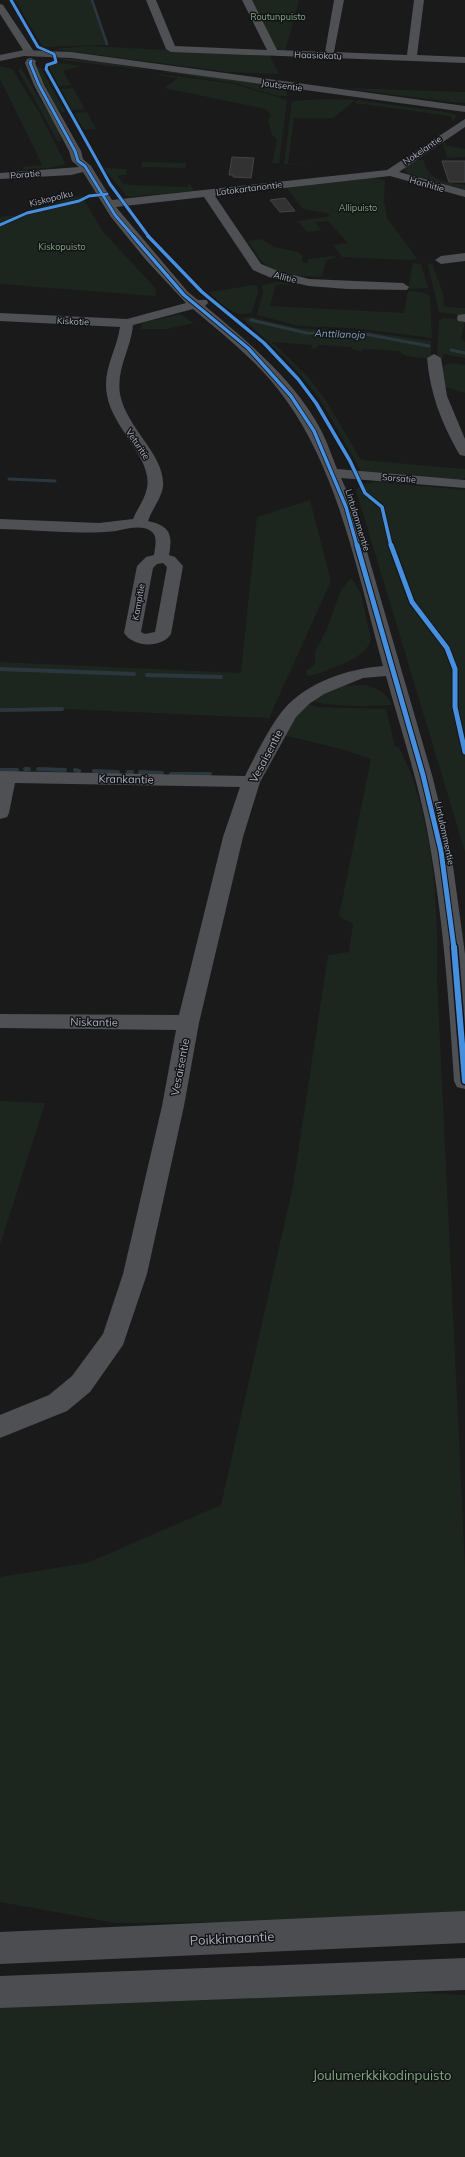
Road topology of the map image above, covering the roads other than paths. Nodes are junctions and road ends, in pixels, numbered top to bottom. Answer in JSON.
{"nodes":[{"id":1,"x":151,"y":0,"type":"edge"},
{"id":2,"x":247,"y":0,"type":"edge"},
{"id":3,"x":340,"y":0,"type":"edge"},
{"id":4,"x":419,"y":0,"type":"edge"},
{"id":5,"x":0,"y":7,"type":"edge"},
{"id":6,"x":6,"y":18,"type":"junction"},
{"id":7,"x":274,"y":54,"type":"junction"},
{"id":8,"x":329,"y":56,"type":"junction"},
{"id":9,"x":33,"y":57,"type":"junction"},
{"id":10,"x":0,"y":58,"type":"edge"},
{"id":11,"x":16,"y":58,"type":"junction"},
{"id":12,"x":412,"y":58,"type":"junction"},
{"id":13,"x":465,"y":60,"type":"edge"},
{"id":14,"x":0,"y":61,"type":"edge"},
{"id":15,"x":39,"y":85,"type":"junction"},
{"id":16,"x":465,"y":109,"type":"edge"},
{"id":17,"x":465,"y":116,"type":"edge"},
{"id":18,"x":460,"y":125,"type":"edge"},
{"id":19,"x":86,"y":167,"type":"junction"},
{"id":20,"x":390,"y":173,"type":"junction"},
{"id":21,"x":0,"y":176,"type":"edge"},
{"id":22,"x":207,"y":193,"type":"junction"},
{"id":23,"x":465,"y":194,"type":"edge"},
{"id":24,"x":108,"y":204,"type":"junction"},
{"id":25,"x":465,"y":257,"type":"edge"},
{"id":26,"x":441,"y":260,"type":"dead end"},
{"id":27,"x":403,"y":287,"type":"dead end"},
{"id":28,"x":202,"y":306,"type":"junction"},
{"id":29,"x":0,"y":317,"type":"edge"},
{"id":30,"x":127,"y":323,"type":"junction"},
{"id":31,"x":434,"y":358,"type":"dead end"},
{"id":32,"x":465,"y":452,"type":"edge"},
{"id":33,"x":333,"y":473,"type":"junction"},
{"id":34,"x":465,"y":484,"type":"edge"},
{"id":35,"x":140,"y":523,"type":"junction"},
{"id":36,"x":0,"y":524,"type":"edge"},
{"id":37,"x":161,"y":558,"type":"junction"},
{"id":38,"x":394,"y":676,"type":"junction"},
{"id":39,"x":3,"y":776,"type":"edge"},
{"id":40,"x":251,"y":782,"type":"junction"},
{"id":41,"x":0,"y":813,"type":"edge"},
{"id":42,"x":461,"y":969,"type":"edge"},
{"id":43,"x":0,"y":1021,"type":"edge"},
{"id":44,"x":188,"y":1023,"type":"junction"},
{"id":45,"x":465,"y":1081,"type":"edge"},
{"id":46,"x":0,"y":1427,"type":"edge"},
{"id":47,"x":465,"y":1927,"type":"edge"},
{"id":48,"x":0,"y":1948,"type":"edge"},
{"id":49,"x":465,"y":1974,"type":"edge"},
{"id":50,"x":0,"y":1992,"type":"edge"}],
"edges":[{"from":1,"to":7,"type":"street","name":"Haasiokatu"},
{"from":2,"to":7,"type":"street"},
{"from":3,"to":8,"type":"street"},
{"from":4,"to":12,"type":"street"},
{"from":5,"to":6,"type":"street"},
{"from":6,"to":9,"type":"street","name":"Lintulammentie"},
{"from":6,"to":11,"type":"street","name":"Lintulammentie"},
{"from":7,"to":8,"type":"street","name":"Haasiokatu"},
{"from":8,"to":12,"type":"street","name":"Haasiokatu"},
{"from":9,"to":11,"type":"main road","name":"Joutsentie"},
{"from":9,"to":15,"type":"street","name":"Lintulammentie"},
{"from":9,"to":16,"type":"main road","name":"Joutsentie"},
{"from":10,"to":11,"type":"main road"},
{"from":11,"to":14,"type":"main road"},
{"from":11,"to":15,"type":"street","name":"Lintulammentie"},
{"from":12,"to":13,"type":"street","name":"Haasiokatu"},
{"from":15,"to":19,"type":"street","name":"Lintulammentie"},
{"from":17,"to":18,"type":"street","name":"Nokelantie"},
{"from":18,"to":20,"type":"street","name":"Nokelantie"},
{"from":19,"to":21,"type":"street","name":"Poratie"},
{"from":19,"to":24,"type":"street","name":"Lintulammentie"},
{"from":20,"to":22,"type":"street","name":"Latokartanontie"},
{"from":20,"to":23,"type":"street","name":"Hanhitie"},
{"from":22,"to":24,"type":"street","name":"Latokartanontie"},
{"from":22,"to":27,"type":"street","name":"Allitie"},
{"from":24,"to":28,"type":"street","name":"Lintulammentie"},
{"from":25,"to":26,"type":"street"},
{"from":28,"to":30,"type":"street","name":"Kiskotie"},
{"from":28,"to":33,"type":"street","name":"Lintulammentie"},
{"from":29,"to":30,"type":"street","name":"Kiskotie"},
{"from":30,"to":35,"type":"street","name":"Veturitie"},
{"from":31,"to":32,"type":"street"},
{"from":33,"to":34,"type":"street","name":"Sorsatie"},
{"from":33,"to":38,"type":"street","name":"Lintulammentie"},
{"from":35,"to":36,"type":"street"},
{"from":35,"to":37,"type":"street"},
{"from":37,"to":37,"type":"street","name":"Kampitie"},
{"from":38,"to":40,"type":"street","name":"Vesaisentie"},
{"from":38,"to":42,"type":"street","name":"Lintulammentie"},
{"from":39,"to":40,"type":"street","name":"Krankantie"},
{"from":39,"to":41,"type":"street"},
{"from":40,"to":44,"type":"street","name":"Vesaisentie"},
{"from":42,"to":45,"type":"street","name":"Lintulammentie"},
{"from":43,"to":44,"type":"street","name":"Niskantie"},
{"from":44,"to":46,"type":"street","name":"Vesaisentie"},
{"from":47,"to":48,"type":"main road","name":"Poikkimaantie"},
{"from":49,"to":50,"type":"main road"}]}
